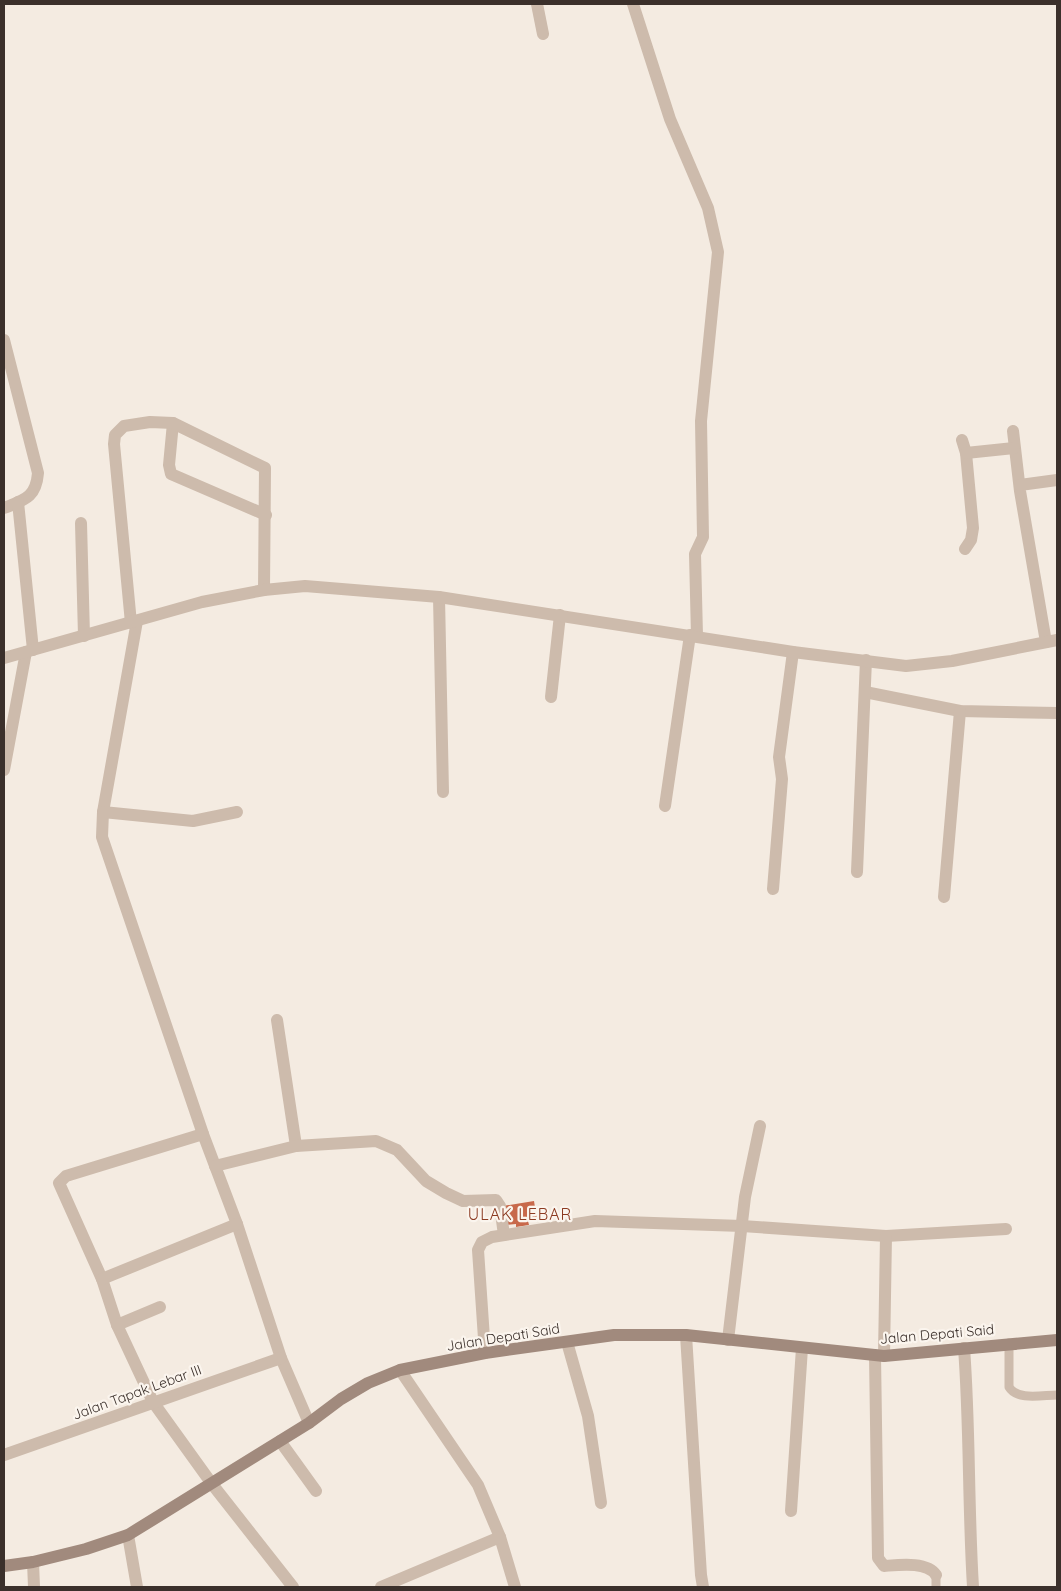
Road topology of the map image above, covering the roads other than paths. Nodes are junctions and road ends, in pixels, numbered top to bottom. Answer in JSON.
{"nodes":[{"id":1,"x":537,"y":4,"type":"edge"},
{"id":2,"x":633,"y":4,"type":"edge"},
{"id":3,"x":543,"y":34,"type":"dead end"},
{"id":4,"x":4,"y":340,"type":"edge"},
{"id":5,"x":173,"y":423,"type":"junction"},
{"id":6,"x":1013,"y":431,"type":"dead end"},
{"id":7,"x":962,"y":440,"type":"dead end"},
{"id":8,"x":1014,"y":448,"type":"junction"},
{"id":9,"x":966,"y":453,"type":"junction"},
{"id":10,"x":1057,"y":480,"type":"edge"},
{"id":11,"x":1020,"y":485,"type":"junction"},
{"id":12,"x":18,"y":502,"type":"junction"},
{"id":13,"x":4,"y":508,"type":"edge"},
{"id":14,"x":266,"y":515,"type":"junction"},
{"id":15,"x":81,"y":523,"type":"dead end"},
{"id":16,"x":965,"y":549,"type":"dead end"},
{"id":17,"x":264,"y":590,"type":"junction"},
{"id":18,"x":439,"y":597,"type":"junction"},
{"id":19,"x":560,"y":614,"type":"junction"},
{"id":20,"x":134,"y":622,"type":"junction"},
{"id":21,"x":84,"y":636,"type":"junction"},
{"id":22,"x":693,"y":636,"type":"junction"},
{"id":23,"x":1052,"y":641,"type":"edge"},
{"id":24,"x":30,"y":651,"type":"junction"},
{"id":25,"x":793,"y":652,"type":"junction"},
{"id":26,"x":4,"y":658,"type":"edge"},
{"id":27,"x":866,"y":660,"type":"junction"},
{"id":28,"x":865,"y":692,"type":"junction"},
{"id":29,"x":551,"y":697,"type":"dead end"},
{"id":30,"x":960,"y":711,"type":"junction"},
{"id":31,"x":1057,"y":713,"type":"edge"},
{"id":32,"x":4,"y":770,"type":"edge"},
{"id":33,"x":443,"y":792,"type":"dead end"},
{"id":34,"x":665,"y":806,"type":"dead end"},
{"id":35,"x":103,"y":812,"type":"junction"},
{"id":36,"x":237,"y":812,"type":"dead end"},
{"id":37,"x":857,"y":872,"type":"dead end"},
{"id":38,"x":773,"y":890,"type":"dead end"},
{"id":39,"x":944,"y":897,"type":"dead end"},
{"id":40,"x":277,"y":1020,"type":"dead end"},
{"id":41,"x":760,"y":1126,"type":"dead end"},
{"id":42,"x":203,"y":1134,"type":"junction"},
{"id":43,"x":296,"y":1146,"type":"junction"},
{"id":44,"x":214,"y":1166,"type":"junction"},
{"id":45,"x":237,"y":1224,"type":"junction"},
{"id":46,"x":742,"y":1226,"type":"junction"},
{"id":47,"x":1006,"y":1229,"type":"dead end"},
{"id":48,"x":504,"y":1235,"type":"junction"},
{"id":49,"x":886,"y":1236,"type":"junction"},
{"id":50,"x":102,"y":1279,"type":"junction"},
{"id":51,"x":160,"y":1307,"type":"dead end"},
{"id":52,"x":117,"y":1325,"type":"junction"},
{"id":53,"x":686,"y":1335,"type":"junction"},
{"id":54,"x":728,"y":1340,"type":"junction"},
{"id":55,"x":1057,"y":1340,"type":"edge"},
{"id":56,"x":567,"y":1342,"type":"junction"},
{"id":57,"x":1009,"y":1343,"type":"junction"},
{"id":58,"x":802,"y":1348,"type":"junction"},
{"id":59,"x":964,"y":1348,"type":"junction"},
{"id":60,"x":485,"y":1353,"type":"junction"},
{"id":61,"x":880,"y":1356,"type":"junction"},
{"id":62,"x":280,"y":1358,"type":"junction"},
{"id":63,"x":400,"y":1370,"type":"junction"},
{"id":64,"x":1057,"y":1395,"type":"edge"},
{"id":65,"x":152,"y":1402,"type":"junction"},
{"id":66,"x":309,"y":1423,"type":"junction"},
{"id":67,"x":280,"y":1441,"type":"junction"},
{"id":68,"x":4,"y":1455,"type":"edge"},
{"id":69,"x":212,"y":1484,"type":"junction"},
{"id":70,"x":316,"y":1491,"type":"dead end"},
{"id":71,"x":601,"y":1503,"type":"dead end"},
{"id":72,"x":791,"y":1511,"type":"dead end"},
{"id":73,"x":128,"y":1535,"type":"junction"},
{"id":74,"x":500,"y":1537,"type":"junction"},
{"id":75,"x":33,"y":1562,"type":"junction"},
{"id":76,"x":4,"y":1566,"type":"edge"},
{"id":77,"x":936,"y":1581,"type":"edge"},
{"id":78,"x":34,"y":1587,"type":"edge"},
{"id":79,"x":137,"y":1587,"type":"edge"},
{"id":80,"x":292,"y":1587,"type":"edge"},
{"id":81,"x":381,"y":1587,"type":"edge"},
{"id":82,"x":515,"y":1587,"type":"edge"},
{"id":83,"x":703,"y":1587,"type":"edge"},
{"id":84,"x":973,"y":1587,"type":"edge"}],
"edges":[{"from":1,"to":3,"type":"street"},
{"from":2,"to":22,"type":"street"},
{"from":4,"to":12,"type":"street"},
{"from":5,"to":14,"type":"street"},
{"from":5,"to":14,"type":"street"},
{"from":5,"to":20,"type":"street"},
{"from":6,"to":8,"type":"street"},
{"from":7,"to":9,"type":"street"},
{"from":8,"to":9,"type":"street"},
{"from":8,"to":11,"type":"street"},
{"from":9,"to":16,"type":"street"},
{"from":10,"to":11,"type":"street"},
{"from":11,"to":23,"type":"street"},
{"from":12,"to":13,"type":"street"},
{"from":12,"to":24,"type":"street"},
{"from":14,"to":17,"type":"street"},
{"from":15,"to":21,"type":"street"},
{"from":17,"to":18,"type":"street"},
{"from":17,"to":20,"type":"street"},
{"from":18,"to":19,"type":"street"},
{"from":18,"to":33,"type":"street"},
{"from":19,"to":22,"type":"street"},
{"from":19,"to":29,"type":"street"},
{"from":20,"to":21,"type":"street"},
{"from":20,"to":35,"type":"street"},
{"from":21,"to":24,"type":"street"},
{"from":22,"to":25,"type":"street"},
{"from":22,"to":34,"type":"street"},
{"from":23,"to":27,"type":"street"},
{"from":24,"to":26,"type":"street"},
{"from":24,"to":32,"type":"street"},
{"from":25,"to":27,"type":"street"},
{"from":25,"to":38,"type":"street"},
{"from":27,"to":28,"type":"street"},
{"from":28,"to":30,"type":"street"},
{"from":28,"to":37,"type":"street"},
{"from":30,"to":31,"type":"street"},
{"from":30,"to":39,"type":"street"},
{"from":35,"to":36,"type":"street"},
{"from":35,"to":42,"type":"street"},
{"from":40,"to":43,"type":"street"},
{"from":41,"to":46,"type":"street"},
{"from":42,"to":44,"type":"street"},
{"from":42,"to":50,"type":"street"},
{"from":43,"to":44,"type":"street"},
{"from":43,"to":48,"type":"street"},
{"from":44,"to":45,"type":"street"},
{"from":45,"to":50,"type":"street"},
{"from":45,"to":62,"type":"street"},
{"from":46,"to":48,"type":"street"},
{"from":46,"to":49,"type":"street"},
{"from":46,"to":54,"type":"street"},
{"from":47,"to":49,"type":"street"},
{"from":48,"to":60,"type":"street"},
{"from":49,"to":61,"type":"street"},
{"from":50,"to":52,"type":"street"},
{"from":51,"to":52,"type":"street"},
{"from":52,"to":65,"type":"street"},
{"from":53,"to":54,"type":"main road","name":"Jalan Depati Said"},
{"from":53,"to":56,"type":"main road","name":"Jalan Depati Said"},
{"from":53,"to":83,"type":"street"},
{"from":54,"to":58,"type":"main road","name":"Jalan Depati Said"},
{"from":55,"to":57,"type":"main road","name":"Jalan Depati Said"},
{"from":56,"to":60,"type":"main road","name":"Jalan Depati Said"},
{"from":56,"to":71,"type":"street"},
{"from":57,"to":59,"type":"main road","name":"Jalan Depati Said"},
{"from":57,"to":64,"type":"lane"},
{"from":58,"to":61,"type":"main road","name":"Jalan Depati Said"},
{"from":58,"to":72,"type":"street"},
{"from":59,"to":61,"type":"main road","name":"Jalan Depati Said"},
{"from":59,"to":84,"type":"street"},
{"from":60,"to":63,"type":"main road","name":"Jalan Depati Said"},
{"from":61,"to":77,"type":"street"},
{"from":62,"to":65,"type":"street","name":"Jalan Tapak Lebar III"},
{"from":62,"to":66,"type":"street"},
{"from":63,"to":66,"type":"main road","name":"Jalan Depati Said"},
{"from":63,"to":74,"type":"street"},
{"from":65,"to":68,"type":"street","name":"Jalan Tapak Lebar III"},
{"from":65,"to":69,"type":"street"},
{"from":66,"to":67,"type":"main road","name":"Jalan Depati Said"},
{"from":67,"to":69,"type":"main road","name":"Jalan Depati Said"},
{"from":67,"to":70,"type":"street"},
{"from":69,"to":73,"type":"main road","name":"Jalan Depati Said"},
{"from":69,"to":80,"type":"street"},
{"from":73,"to":75,"type":"main road","name":"Jalan Depati Said"},
{"from":73,"to":79,"type":"street"},
{"from":74,"to":81,"type":"street"},
{"from":74,"to":82,"type":"street"},
{"from":75,"to":76,"type":"main road","name":"Jalan Depati Said"},
{"from":75,"to":78,"type":"street"}]}
